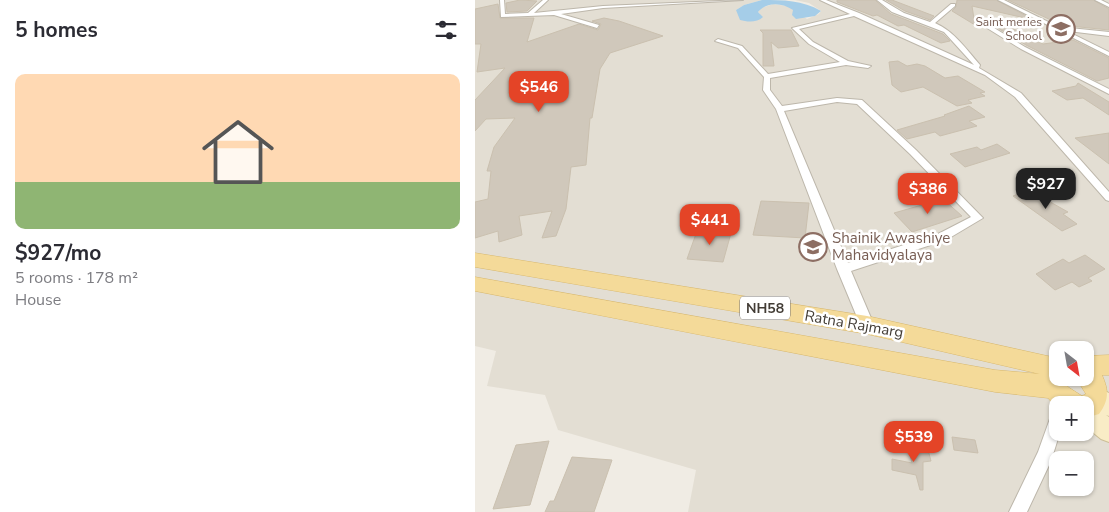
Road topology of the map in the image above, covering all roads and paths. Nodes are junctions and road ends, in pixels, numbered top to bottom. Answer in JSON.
{"nodes":[{"id":1,"x":502,"y":0,"type":"edge"},
{"id":2,"x":546,"y":0,"type":"edge"},
{"id":3,"x":741,"y":0,"type":"edge"},
{"id":4,"x":822,"y":0,"type":"edge"},
{"id":5,"x":879,"y":0,"type":"edge"},
{"id":6,"x":1000,"y":0,"type":"edge"},
{"id":7,"x":1097,"y":0,"type":"edge"},
{"id":8,"x":953,"y":5,"type":"dead end"},
{"id":9,"x":1109,"y":6,"type":"edge"},
{"id":10,"x":554,"y":14,"type":"junction"},
{"id":11,"x":857,"y":14,"type":"junction"},
{"id":12,"x":529,"y":15,"type":"junction"},
{"id":13,"x":931,"y":24,"type":"junction"},
{"id":14,"x":597,"y":26,"type":"dead end"},
{"id":15,"x":989,"y":27,"type":"dead end"},
{"id":16,"x":1063,"y":30,"type":"junction"},
{"id":17,"x":1109,"y":34,"type":"edge"},
{"id":18,"x":718,"y":41,"type":"dead end"},
{"id":19,"x":1109,"y":54,"type":"edge"},
{"id":20,"x":846,"y":64,"type":"junction"},
{"id":21,"x":869,"y":66,"type":"dead end"},
{"id":22,"x":987,"y":74,"type":"junction"},
{"id":23,"x":767,"y":77,"type":"junction"},
{"id":24,"x":1109,"y":92,"type":"edge"},
{"id":25,"x":779,"y":109,"type":"junction"},
{"id":26,"x":1109,"y":198,"type":"edge"},
{"id":27,"x":475,"y":260,"type":"edge"},
{"id":28,"x":843,"y":269,"type":"junction"},
{"id":29,"x":475,"y":284,"type":"edge"},
{"id":30,"x":867,"y":325,"type":"junction"},
{"id":31,"x":1109,"y":365,"type":"edge"},
{"id":32,"x":1094,"y":366,"type":"edge"},
{"id":33,"x":1094,"y":382,"type":"edge"},
{"id":34,"x":1072,"y":396,"type":"edge"},
{"id":35,"x":1074,"y":396,"type":"edge"},
{"id":36,"x":1079,"y":396,"type":"edge"},
{"id":37,"x":1094,"y":415,"type":"edge"},
{"id":38,"x":1109,"y":431,"type":"edge"},
{"id":39,"x":1053,"y":441,"type":"edge"},
{"id":40,"x":1018,"y":512,"type":"edge"}],
"edges":[{"from":1,"to":12,"type":"street"},
{"from":2,"to":12,"type":"street"},
{"from":3,"to":10,"type":"street"},
{"from":4,"to":11,"type":"street"},
{"from":5,"to":13,"type":"street"},
{"from":6,"to":16,"type":"street"},
{"from":7,"to":9,"type":"street"},
{"from":8,"to":13,"type":"street"},
{"from":10,"to":12,"type":"street"},
{"from":10,"to":14,"type":"street"},
{"from":11,"to":20,"type":"street"},
{"from":11,"to":22,"type":"street"},
{"from":13,"to":22,"type":"street"},
{"from":15,"to":24,"type":"street"},
{"from":16,"to":17,"type":"street"},
{"from":16,"to":19,"type":"street"},
{"from":18,"to":23,"type":"street"},
{"from":20,"to":21,"type":"street"},
{"from":20,"to":23,"type":"street"},
{"from":22,"to":26,"type":"street"},
{"from":23,"to":25,"type":"street"},
{"from":25,"to":28,"type":"street"},
{"from":25,"to":28,"type":"street"},
{"from":27,"to":30,"type":"main road","name":"Ratna Rajmarg","number":"NH58"},
{"from":28,"to":30,"type":"street"},
{"from":29,"to":34,"type":"main road","name":"Ratna Rajmarg","number":"NH58"},
{"from":30,"to":35,"type":"main road","name":"Ratna Rajmarg","number":"NH58"},
{"from":31,"to":32,"type":"main road"},
{"from":33,"to":36,"type":"main road"},
{"from":37,"to":38,"type":"main road"},
{"from":39,"to":40,"type":"street"}]}
